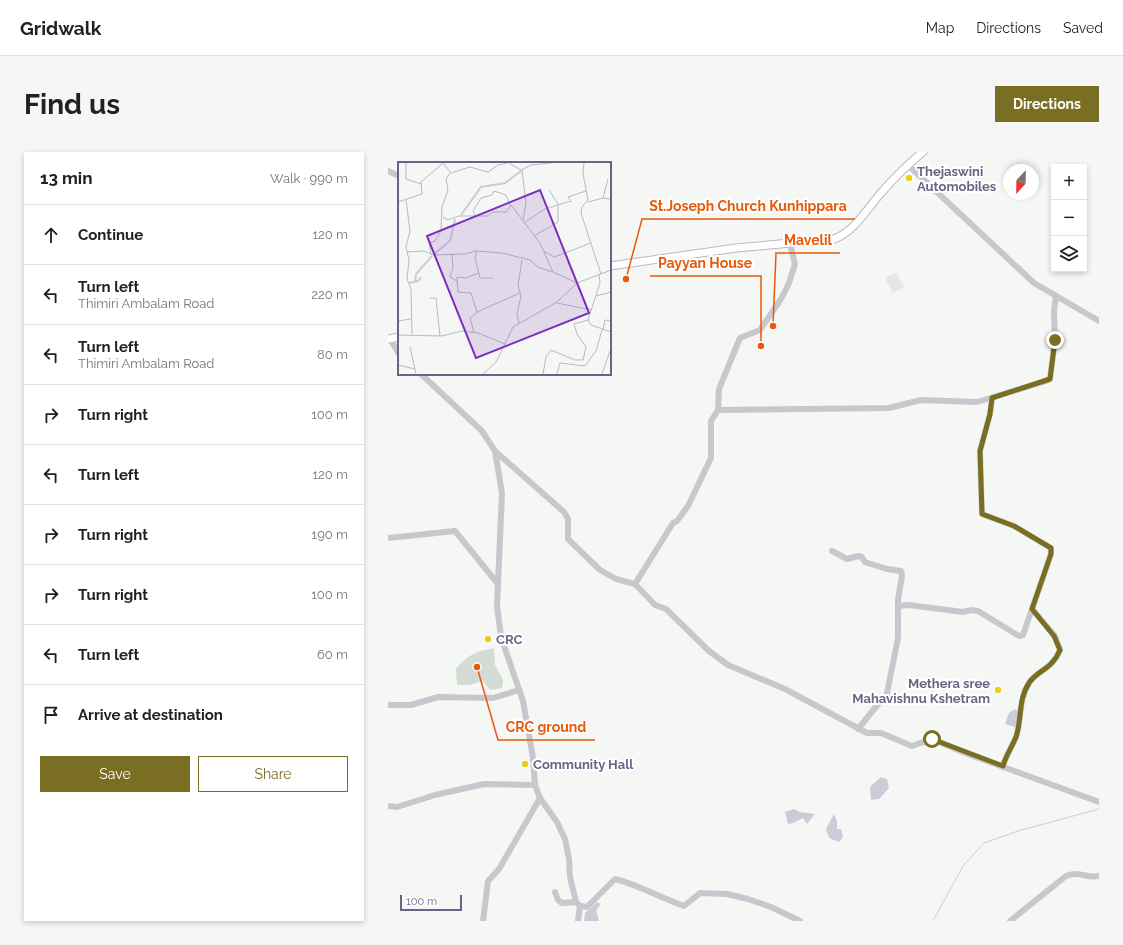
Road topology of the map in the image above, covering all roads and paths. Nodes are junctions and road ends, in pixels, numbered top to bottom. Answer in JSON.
{"nodes":[{"id":1,"x":923,"y":152,"type":"edge"},
{"id":2,"x":908,"y":165,"type":"junction"},
{"id":3,"x":388,"y":171,"type":"edge"},
{"id":4,"x":398,"y":176,"type":"edge"},
{"id":5,"x":790,"y":244,"type":"junction"},
{"id":6,"x":611,"y":266,"type":"edge"},
{"id":7,"x":1056,"y":296,"type":"junction"},
{"id":8,"x":1099,"y":321,"type":"edge"},
{"id":9,"x":389,"y":339,"type":"edge"},
{"id":10,"x":398,"y":352,"type":"edge"},
{"id":11,"x":422,"y":375,"type":"edge"},
{"id":12,"x":992,"y":398,"type":"junction"},
{"id":13,"x":718,"y":410,"type":"junction"},
{"id":14,"x":495,"y":451,"type":"junction"},
{"id":15,"x":388,"y":538,"type":"edge"},
{"id":16,"x":832,"y":551,"type":"dead end"},
{"id":17,"x":498,"y":584,"type":"junction"},
{"id":18,"x":635,"y":584,"type":"junction"},
{"id":19,"x":898,"y":606,"type":"junction"},
{"id":20,"x":1032,"y":609,"type":"junction"},
{"id":21,"x":519,"y":690,"type":"junction"},
{"id":22,"x":388,"y":705,"type":"edge"},
{"id":23,"x":858,"y":729,"type":"junction"},
{"id":24,"x":1003,"y":766,"type":"junction"},
{"id":25,"x":535,"y":785,"type":"junction"},
{"id":26,"x":540,"y":798,"type":"junction"},
{"id":27,"x":1099,"y":802,"type":"edge"},
{"id":28,"x":388,"y":806,"type":"edge"},
{"id":29,"x":1099,"y":876,"type":"edge"},
{"id":30,"x":555,"y":892,"type":"dead end"},
{"id":31,"x":578,"y":904,"type":"junction"},
{"id":32,"x":791,"y":919,"type":"edge"},
{"id":33,"x":483,"y":921,"type":"edge"},
{"id":34,"x":578,"y":921,"type":"edge"},
{"id":35,"x":800,"y":921,"type":"edge"},
{"id":36,"x":1010,"y":921,"type":"edge"}],
"edges":[{"from":1,"to":2,"type":"main road"},
{"from":2,"to":5,"type":"main road"},
{"from":2,"to":7,"type":"street"},
{"from":3,"to":4,"type":"street"},
{"from":5,"to":6,"type":"main road"},
{"from":5,"to":13,"type":"street"},
{"from":7,"to":8,"type":"street"},
{"from":7,"to":12,"type":"street"},
{"from":9,"to":10,"type":"street"},
{"from":11,"to":14,"type":"street"},
{"from":12,"to":13,"type":"street"},
{"from":12,"to":20,"type":"street"},
{"from":13,"to":18,"type":"street"},
{"from":14,"to":17,"type":"street"},
{"from":14,"to":18,"type":"street"},
{"from":15,"to":17,"type":"street"},
{"from":16,"to":19,"type":"street"},
{"from":17,"to":21,"type":"street"},
{"from":18,"to":23,"type":"street"},
{"from":19,"to":20,"type":"street"},
{"from":19,"to":23,"type":"street"},
{"from":20,"to":24,"type":"street"},
{"from":21,"to":22,"type":"street"},
{"from":21,"to":25,"type":"street"},
{"from":23,"to":24,"type":"street"},
{"from":24,"to":27,"type":"street"},
{"from":25,"to":26,"type":"street"},
{"from":25,"to":28,"type":"street"},
{"from":26,"to":31,"type":"street"},
{"from":26,"to":33,"type":"street"},
{"from":29,"to":36,"type":"street"},
{"from":30,"to":31,"type":"street"},
{"from":31,"to":32,"type":"street"},
{"from":31,"to":34,"type":"street"},
{"from":32,"to":35,"type":"street"}]}
